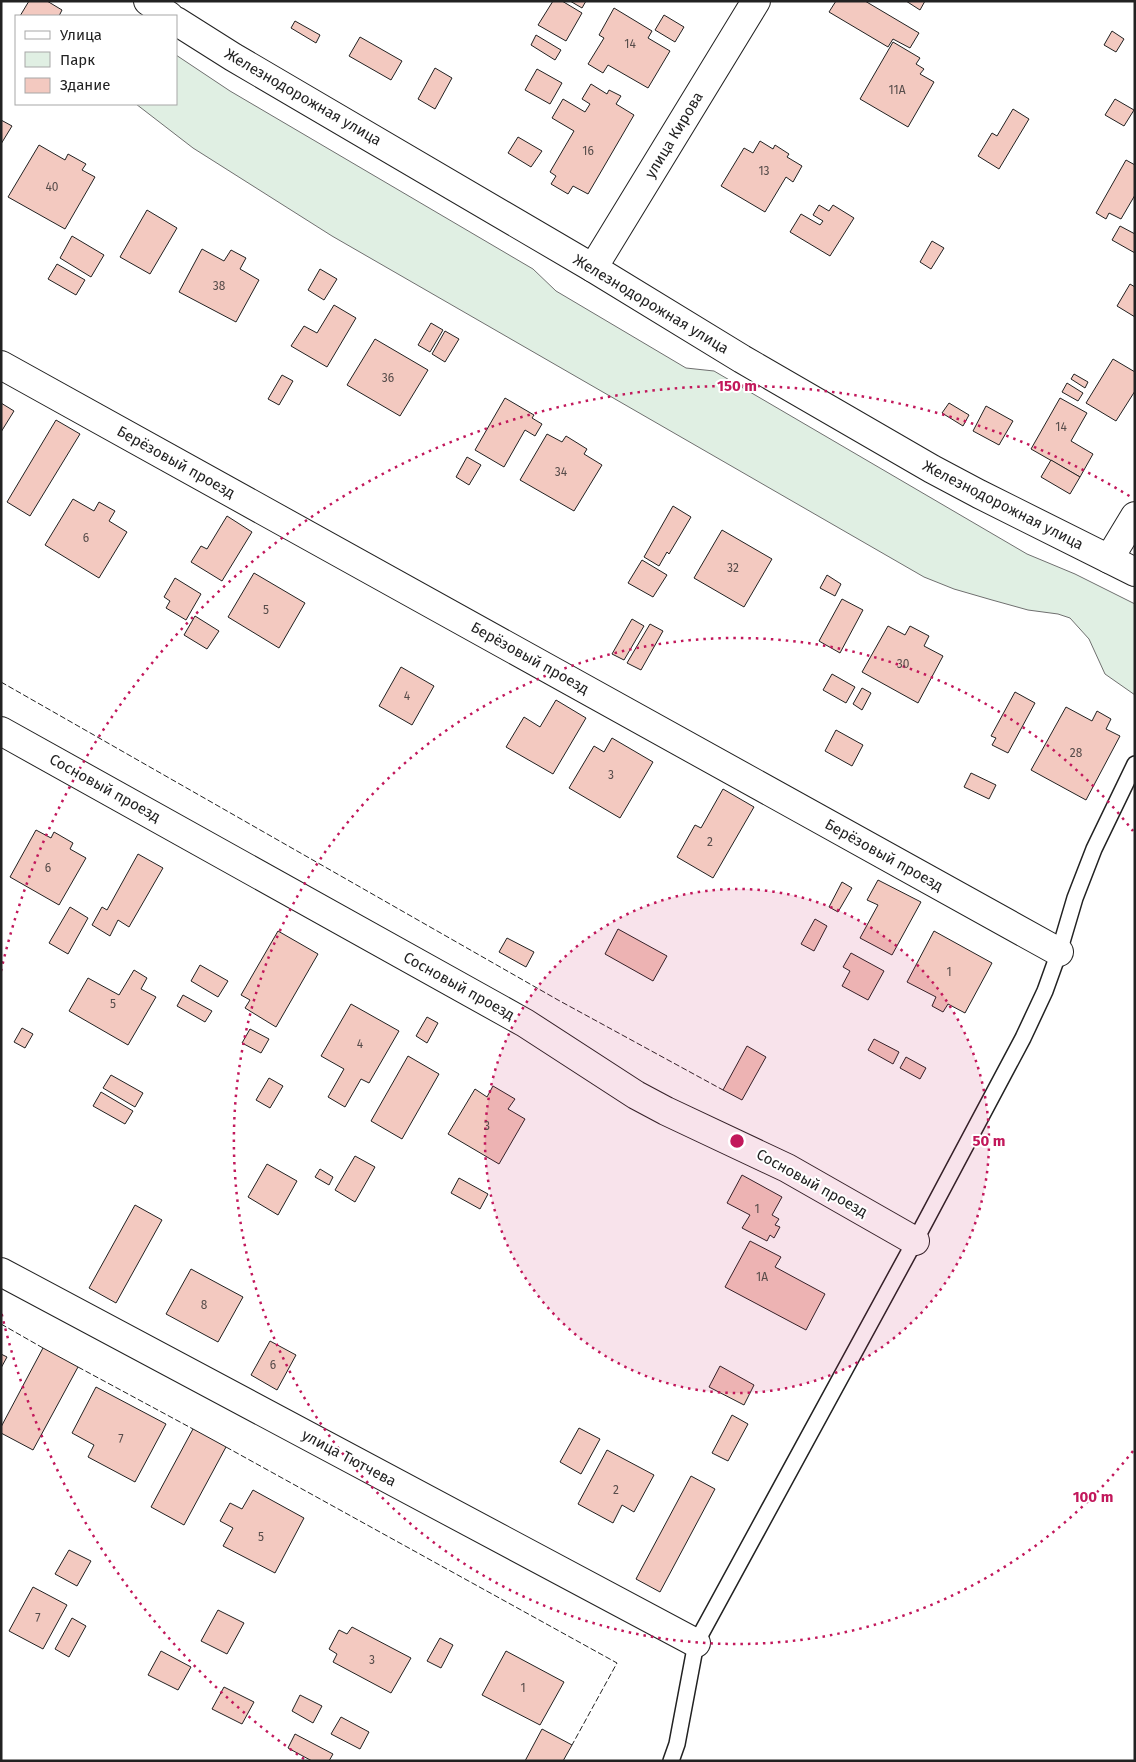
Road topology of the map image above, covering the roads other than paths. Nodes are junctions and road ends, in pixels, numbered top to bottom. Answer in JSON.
{"nodes":[{"id":1,"x":148,"y":1,"type":"edge"},
{"id":2,"x":756,"y":1,"type":"edge"},
{"id":3,"x":168,"y":15,"type":"edge"},
{"id":4,"x":178,"y":22,"type":"edge"},
{"id":5,"x":593,"y":268,"type":"junction"},
{"id":6,"x":1,"y":365,"type":"edge"},
{"id":7,"x":1135,"y":516,"type":"edge"},
{"id":8,"x":1109,"y":559,"type":"junction"},
{"id":9,"x":1135,"y":572,"type":"edge"},
{"id":10,"x":1,"y":730,"type":"edge"},
{"id":11,"x":1135,"y":764,"type":"edge"},
{"id":12,"x":1059,"y":952,"type":"junction"},
{"id":13,"x":915,"y":1241,"type":"junction"},
{"id":14,"x":1,"y":1272,"type":"edge"},
{"id":15,"x":696,"y":1642,"type":"junction"},
{"id":16,"x":671,"y":1761,"type":"edge"}],
"edges":[{"from":1,"to":3,"type":"street"},
{"from":2,"to":5,"type":"street","name":"улица Кирова"},
{"from":4,"to":5,"type":"street","name":"Железнодорожная улица"},
{"from":5,"to":8,"type":"street","name":"Железнодорожная улица"},
{"from":6,"to":12,"type":"street","name":"Берёзовый проезд"},
{"from":7,"to":8,"type":"street"},
{"from":8,"to":9,"type":"street","name":"Железнодорожная улица"},
{"from":10,"to":13,"type":"street","name":"Сосновый проезд"},
{"from":11,"to":12,"type":"lane"},
{"from":12,"to":13,"type":"lane"},
{"from":13,"to":15,"type":"lane"},
{"from":14,"to":15,"type":"street","name":"улица Тютчева"},
{"from":15,"to":16,"type":"lane"}]}
